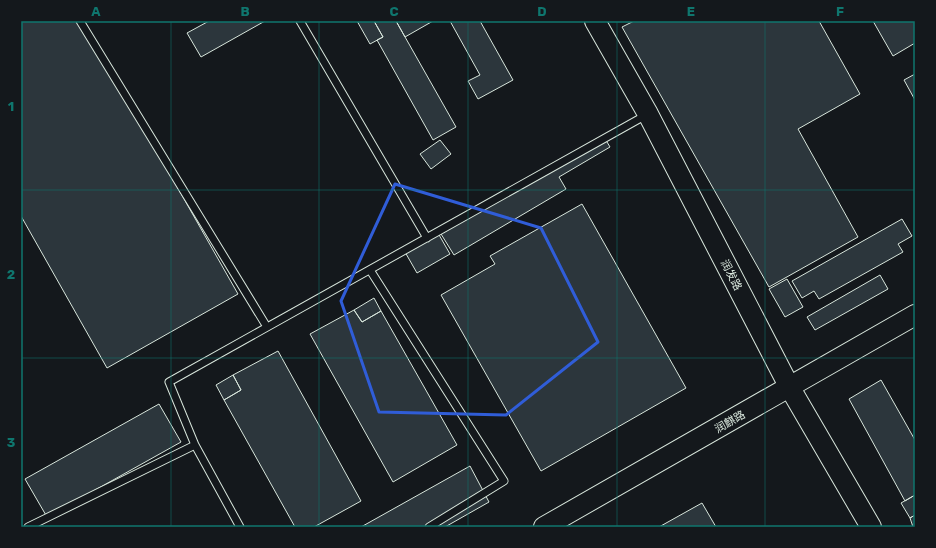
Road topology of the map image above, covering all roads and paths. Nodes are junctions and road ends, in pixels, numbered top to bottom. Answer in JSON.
{"nodes":[{"id":1,"x":80,"y":21,"type":"edge"},
{"id":2,"x":300,"y":21,"type":"edge"},
{"id":3,"x":595,"y":21,"type":"edge"},
{"id":4,"x":648,"y":114,"type":"junction"},
{"id":5,"x":426,"y":238,"type":"junction"},
{"id":6,"x":370,"y":270,"type":"junction"},
{"id":7,"x":915,"y":315,"type":"edge"},
{"id":8,"x":267,"y":328,"type":"junction"},
{"id":9,"x":790,"y":388,"type":"junction"},
{"id":10,"x":195,"y":445,"type":"junction"},
{"id":11,"x":28,"y":527,"type":"edge"},
{"id":12,"x":240,"y":527,"type":"edge"},
{"id":13,"x":429,"y":527,"type":"edge"},
{"id":14,"x":544,"y":527,"type":"edge"},
{"id":15,"x":871,"y":527,"type":"edge"}],
"edges":[{"from":1,"to":8,"type":"lane"},
{"from":2,"to":5,"type":"lane"},
{"from":3,"to":4,"type":"main road","name":"润发路"},
{"from":4,"to":5,"type":"lane"},
{"from":4,"to":9,"type":"main road","name":"润发路"},
{"from":5,"to":6,"type":"lane"},
{"from":6,"to":8,"type":"lane"},
{"from":6,"to":13,"type":"lane"},
{"from":7,"to":9,"type":"main road","name":"润麒路"},
{"from":8,"to":10,"type":"lane"},
{"from":9,"to":14,"type":"main road","name":"润麒路"},
{"from":9,"to":15,"type":"main road","name":"润发路"},
{"from":10,"to":11,"type":"lane"},
{"from":10,"to":12,"type":"lane"}]}
